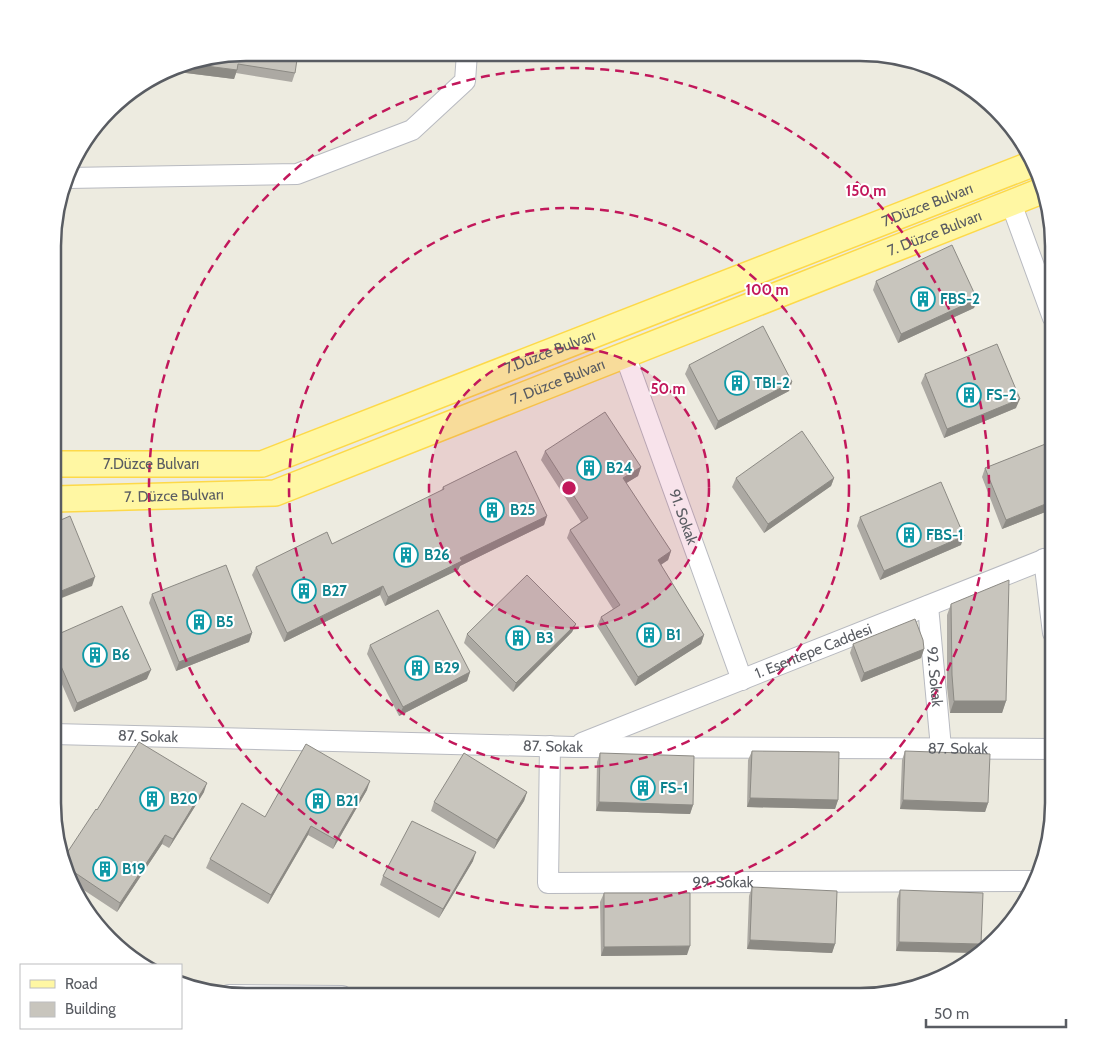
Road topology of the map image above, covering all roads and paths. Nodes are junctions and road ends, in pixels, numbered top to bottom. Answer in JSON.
{"nodes":[{"id":1,"x":466,"y":61,"type":"edge"},
{"id":2,"x":1027,"y":166,"type":"edge"},
{"id":3,"x":74,"y":178,"type":"edge"},
{"id":4,"x":1036,"y":193,"type":"edge"},
{"id":5,"x":1011,"y":203,"type":"junction"},
{"id":6,"x":1045,"y":296,"type":"edge"},
{"id":7,"x":625,"y":355,"type":"junction"},
{"id":8,"x":61,"y":464,"type":"edge"},
{"id":9,"x":61,"y":499,"type":"edge"},
{"id":10,"x":1045,"y":558,"type":"edge"},
{"id":11,"x":928,"y":606,"type":"junction"},
{"id":12,"x":742,"y":680,"type":"junction"},
{"id":13,"x":61,"y":734,"type":"edge"},
{"id":14,"x":550,"y":746,"type":"junction"},
{"id":15,"x":574,"y":747,"type":"junction"},
{"id":16,"x":941,"y":748,"type":"junction"},
{"id":17,"x":1045,"y":749,"type":"edge"},
{"id":18,"x":1027,"y":882,"type":"edge"}],
"edges":[{"from":1,"to":3,"type":"street"},
{"from":2,"to":8,"type":"main road","name":"7.Düzce Bulvarı"},
{"from":4,"to":5,"type":"main road","name":"7. Düzce Bulvarı"},
{"from":5,"to":6,"type":"street"},
{"from":5,"to":7,"type":"main road","name":"7. Düzce Bulvarı"},
{"from":7,"to":9,"type":"main road","name":"7. Düzce Bulvarı"},
{"from":7,"to":12,"type":"street","name":"91. Sokak"},
{"from":10,"to":11,"type":"street","name":"1. Esentepe Caddesi"},
{"from":11,"to":12,"type":"street","name":"1. Esentepe Caddesi"},
{"from":11,"to":16,"type":"street","name":"92. Sokak"},
{"from":12,"to":15,"type":"street","name":"1. Esentepe Caddesi"},
{"from":13,"to":14,"type":"street","name":"87. Sokak"},
{"from":14,"to":15,"type":"street","name":"87. Sokak"},
{"from":14,"to":18,"type":"street","name":"99. Sokak"},
{"from":15,"to":16,"type":"street","name":"87. Sokak"},
{"from":16,"to":17,"type":"street","name":"87. Sokak"}]}
